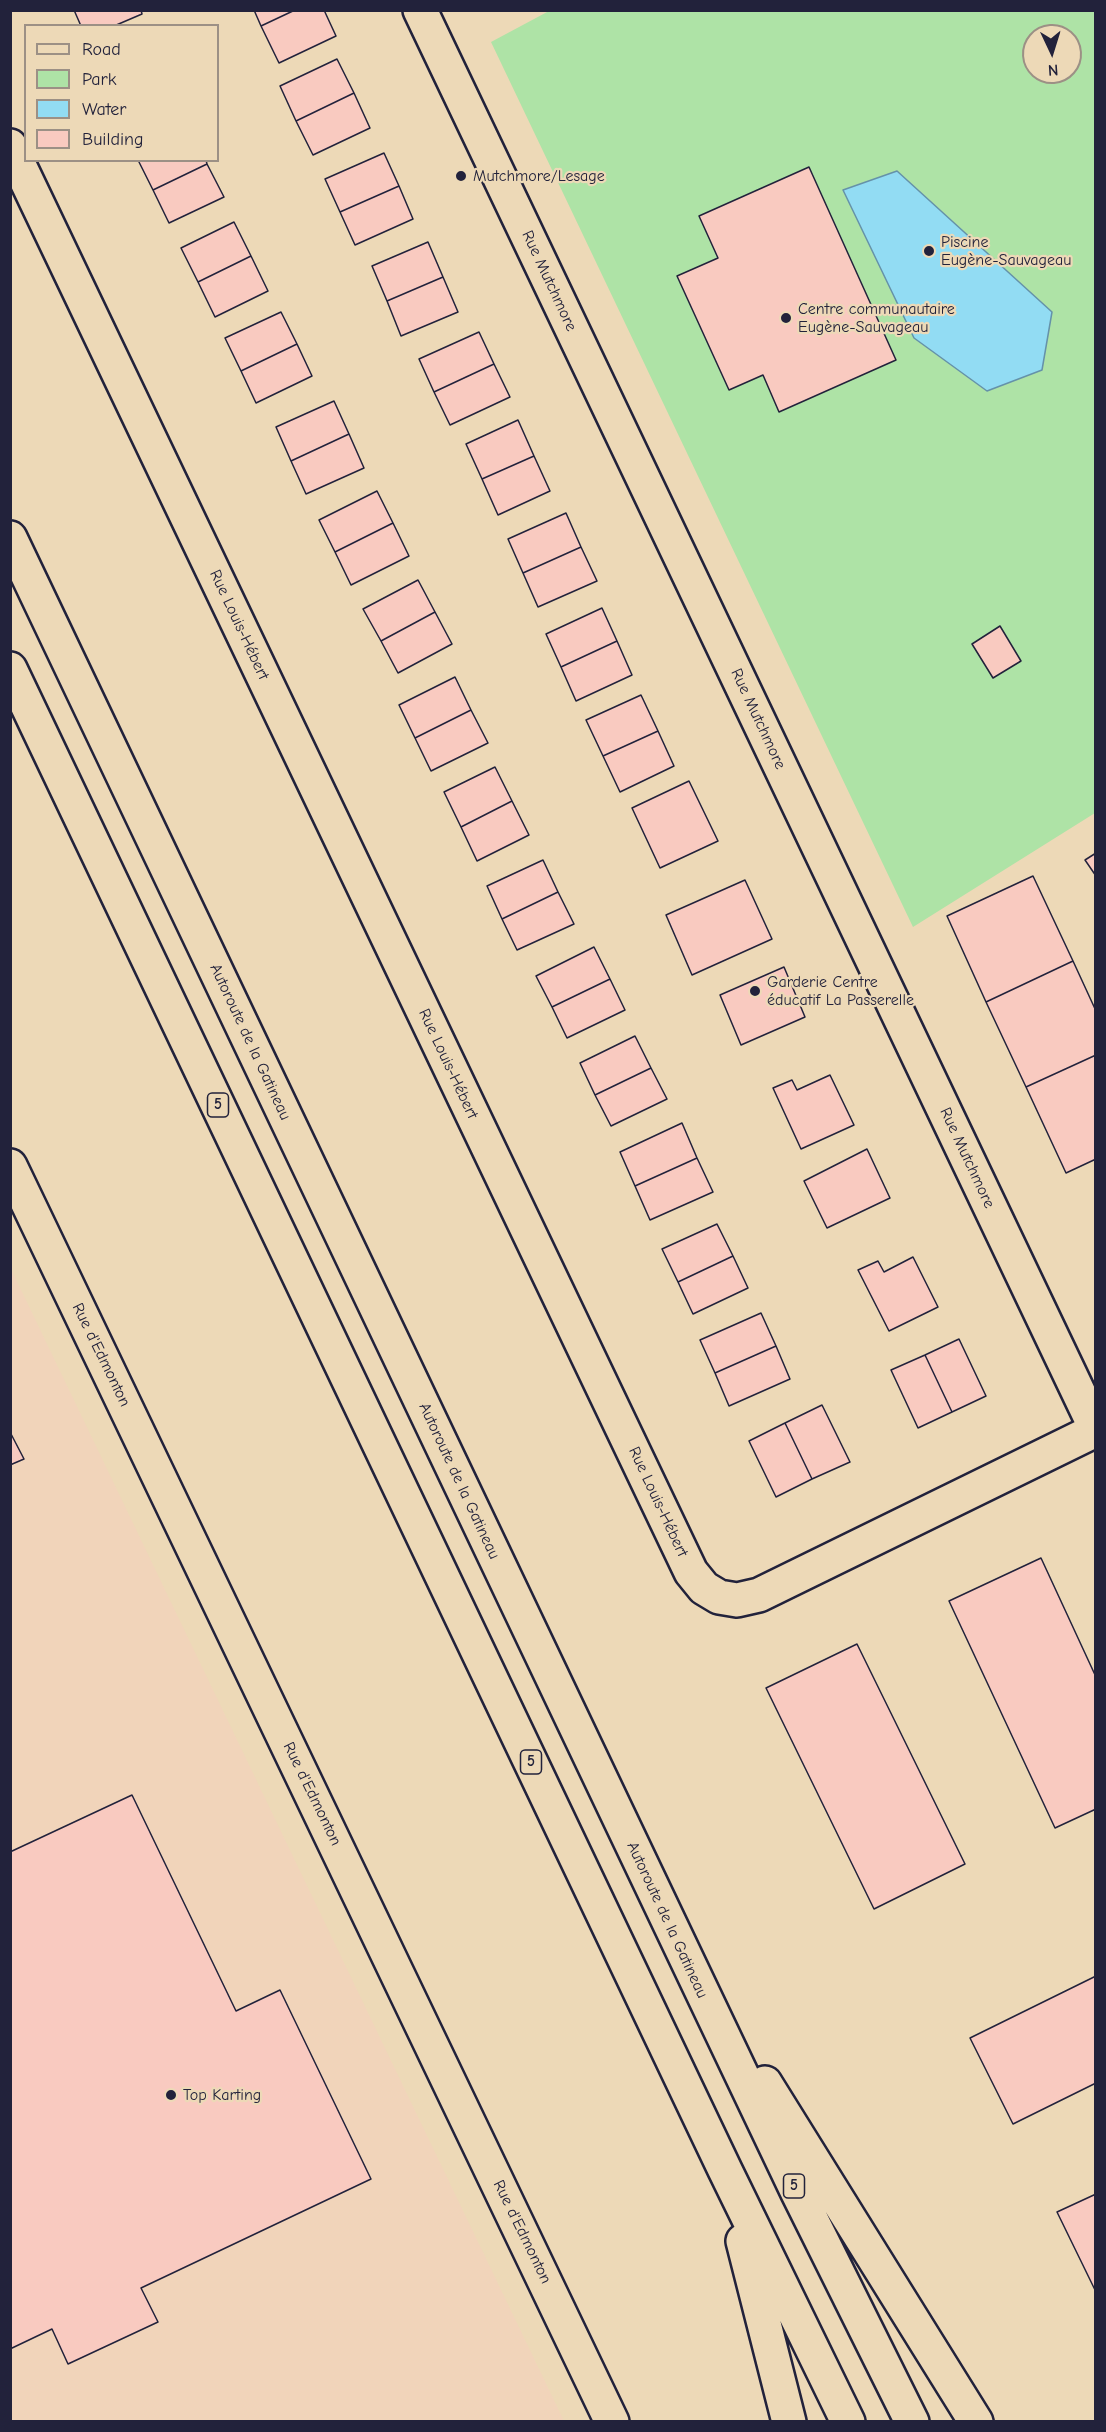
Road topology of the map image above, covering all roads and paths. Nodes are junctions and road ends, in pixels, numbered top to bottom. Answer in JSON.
{"nodes":[{"id":1,"x":420,"y":10,"type":"edge"},
{"id":2,"x":10,"y":146,"type":"edge"},
{"id":3,"x":10,"y":538,"type":"edge"},
{"id":4,"x":10,"y":669,"type":"edge"},
{"id":5,"x":10,"y":1166,"type":"edge"},
{"id":6,"x":1095,"y":1429,"type":"edge"},
{"id":7,"x":681,"y":1949,"type":"junction"},
{"id":8,"x":725,"y":2170,"type":"junction"},
{"id":9,"x":612,"y":2421,"type":"edge"},
{"id":10,"x":789,"y":2421,"type":"edge"},
{"id":11,"x":848,"y":2421,"type":"edge"},
{"id":12,"x":912,"y":2421,"type":"edge"},
{"id":13,"x":976,"y":2421,"type":"edge"}],
"edges":[{"from":1,"to":6,"type":"main road","name":"Rue Mutchmore"},
{"from":2,"to":6,"type":"main road","name":"Rue Louis-Hébert"},
{"from":3,"to":7,"type":"main road","name":"Autoroute de la Gatineau","number":"5"},
{"from":4,"to":8,"type":"main road","number":"5"},
{"from":5,"to":9,"type":"main road","name":"Rue d'Edmonton"},
{"from":7,"to":12,"type":"main road","name":"Autoroute de la Gatineau","number":"5"},
{"from":7,"to":13,"type":"main road"},
{"from":8,"to":10,"type":"main road"},
{"from":8,"to":11,"type":"main road","number":"5"}]}
